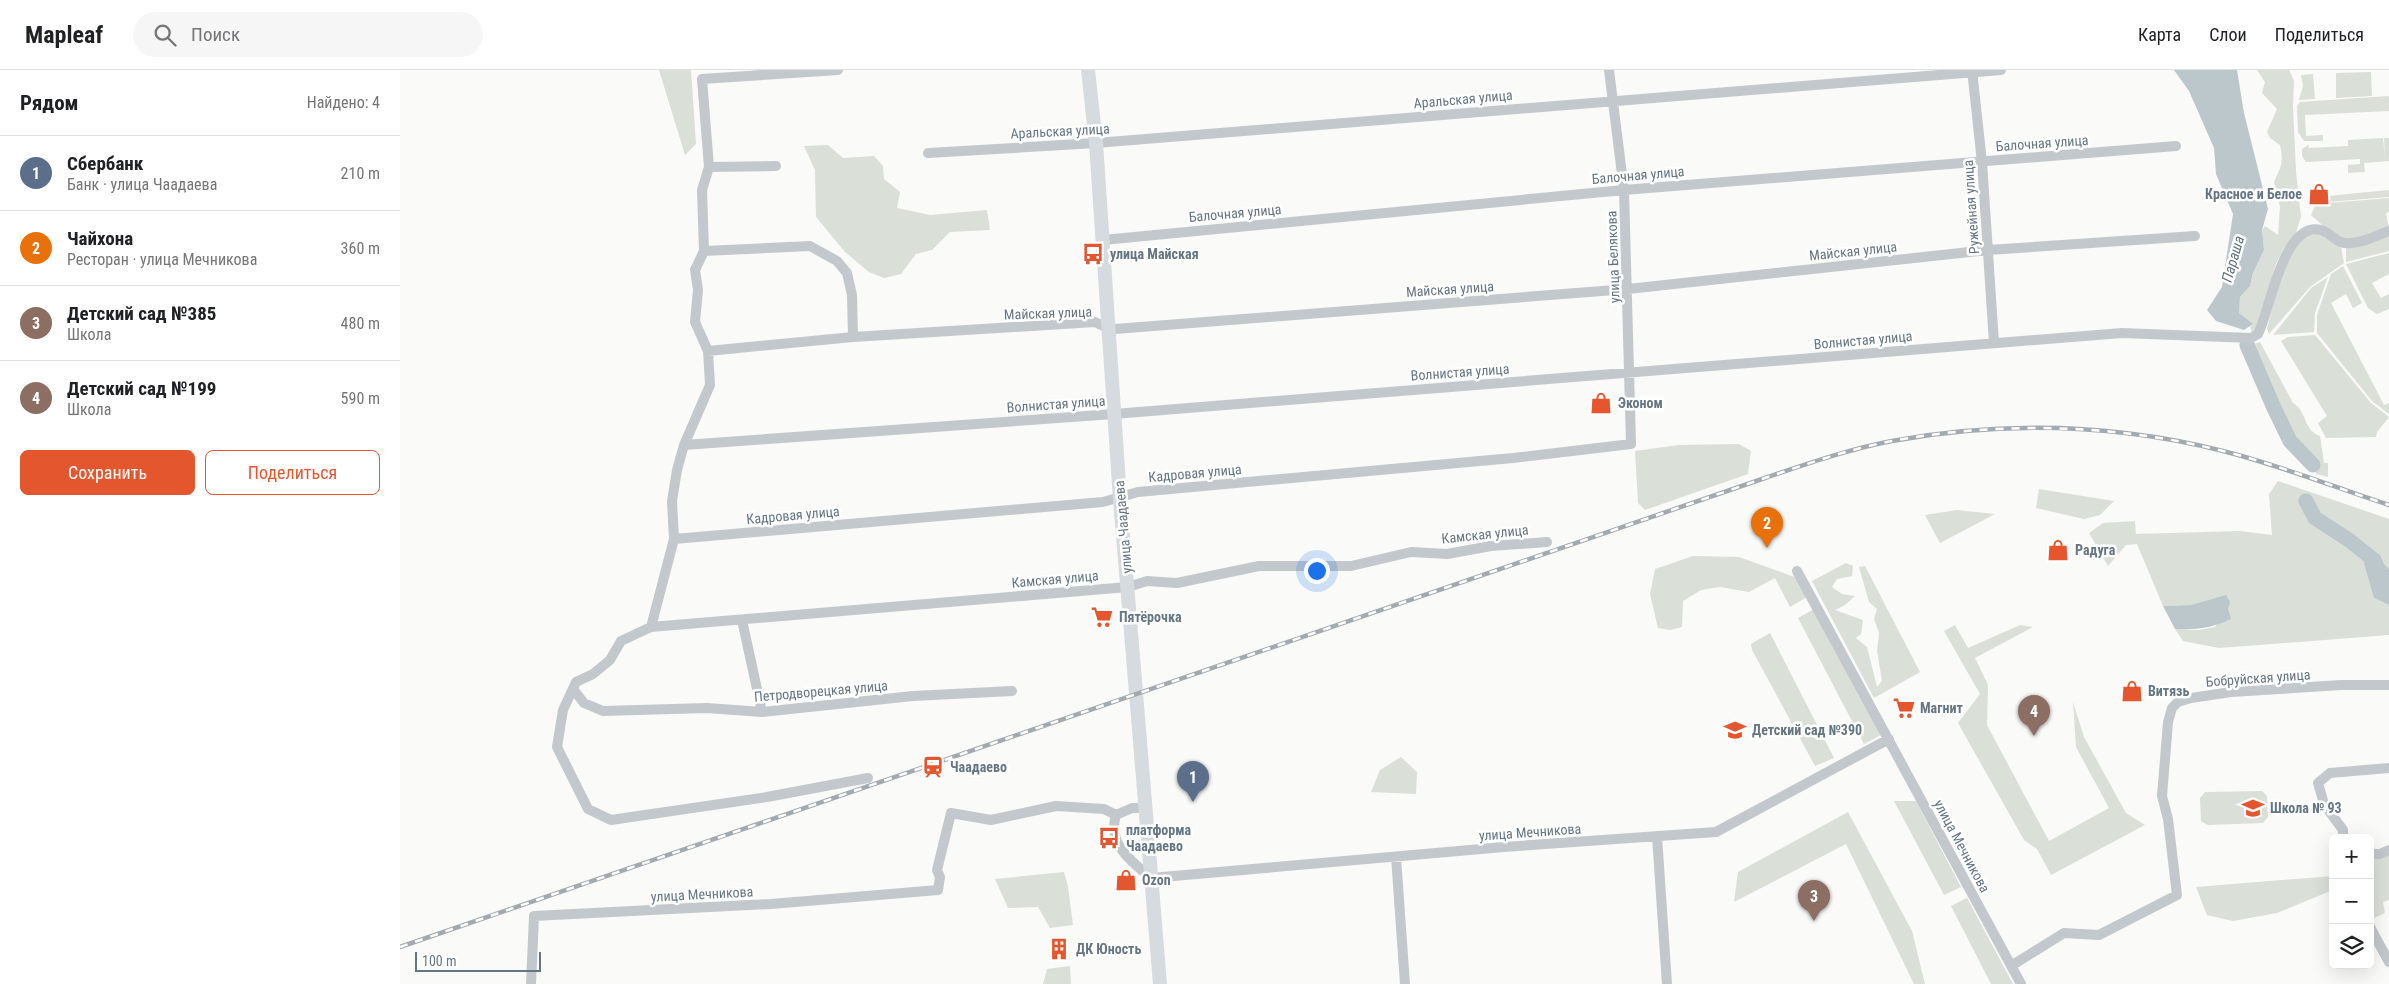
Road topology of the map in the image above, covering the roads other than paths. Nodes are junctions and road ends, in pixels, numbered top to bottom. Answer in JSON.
{"nodes":[{"id":1,"x":838,"y":70,"type":"edge"},
{"id":2,"x":1088,"y":70,"type":"edge"},
{"id":3,"x":1609,"y":70,"type":"edge"},
{"id":4,"x":2001,"y":70,"type":"edge"},
{"id":5,"x":1973,"y":71,"type":"edge"},
{"id":6,"x":1613,"y":100,"type":"junction"},
{"id":7,"x":1096,"y":143,"type":"junction"},
{"id":8,"x":2176,"y":146,"type":"dead end"},
{"id":9,"x":928,"y":152,"type":"dead end"},
{"id":10,"x":1982,"y":162,"type":"junction"},
{"id":11,"x":776,"y":166,"type":"dead end"},
{"id":12,"x":709,"y":167,"type":"junction"},
{"id":13,"x":1624,"y":190,"type":"junction"},
{"id":14,"x":2389,"y":231,"type":"edge"},
{"id":15,"x":2195,"y":236,"type":"dead end"},
{"id":16,"x":1103,"y":240,"type":"junction"},
{"id":17,"x":1988,"y":250,"type":"junction"},
{"id":18,"x":704,"y":251,"type":"junction"},
{"id":19,"x":1628,"y":289,"type":"junction"},
{"id":20,"x":1110,"y":330,"type":"junction"},
{"id":21,"x":853,"y":337,"type":"junction"},
{"id":22,"x":1994,"y":343,"type":"junction"},
{"id":23,"x":708,"y":351,"type":"junction"},
{"id":24,"x":1628,"y":373,"type":"junction"},
{"id":25,"x":1114,"y":414,"type":"junction"},
{"id":26,"x":1631,"y":444,"type":"joint"},
{"id":27,"x":684,"y":445,"type":"junction"},
{"id":28,"x":1120,"y":498,"type":"junction"},
{"id":29,"x":674,"y":539,"type":"junction"},
{"id":30,"x":1547,"y":542,"type":"dead end"},
{"id":31,"x":1798,"y":571,"type":"dead end"},
{"id":32,"x":1128,"y":587,"type":"junction"},
{"id":33,"x":742,"y":620,"type":"junction"},
{"id":34,"x":651,"y":627,"type":"junction"},
{"id":35,"x":2389,"y":685,"type":"edge"},
{"id":36,"x":573,"y":690,"type":"junction"},
{"id":37,"x":1012,"y":691,"type":"dead end"},
{"id":38,"x":762,"y":712,"type":"junction"},
{"id":39,"x":1889,"y":739,"type":"junction"},
{"id":40,"x":2389,"y":768,"type":"edge"},
{"id":41,"x":868,"y":778,"type":"dead end"},
{"id":42,"x":1145,"y":808,"type":"junction"},
{"id":43,"x":1116,"y":815,"type":"junction"},
{"id":44,"x":2344,"y":834,"type":"edge"},
{"id":45,"x":1657,"y":836,"type":"junction"},
{"id":46,"x":2389,"y":850,"type":"edge"},
{"id":47,"x":2374,"y":854,"type":"edge"},
{"id":48,"x":1396,"y":858,"type":"junction"},
{"id":49,"x":1151,"y":878,"type":"junction"},
{"id":50,"x":2374,"y":934,"type":"edge"},
{"id":51,"x":2389,"y":962,"type":"edge"},
{"id":52,"x":2012,"y":966,"type":"junction"},
{"id":53,"x":531,"y":984,"type":"edge"},
{"id":54,"x":1160,"y":984,"type":"edge"},
{"id":55,"x":1405,"y":984,"type":"edge"},
{"id":56,"x":1667,"y":984,"type":"edge"},
{"id":57,"x":2021,"y":984,"type":"edge"}],
"edges":[{"from":1,"to":12,"type":"street"},
{"from":2,"to":7,"type":"street","name":"улица Чаадаева"},
{"from":3,"to":6,"type":"street","name":"улица Белякова"},
{"from":4,"to":5,"type":"street","name":"Аральская улица"},
{"from":5,"to":6,"type":"street","name":"Аральская улица"},
{"from":5,"to":10,"type":"street","name":"Ружейная улица"},
{"from":6,"to":7,"type":"street","name":"Аральская улица"},
{"from":6,"to":13,"type":"street","name":"улица Белякова"},
{"from":7,"to":9,"type":"street","name":"Аральская улица"},
{"from":7,"to":16,"type":"street","name":"улица Чаадаева"},
{"from":8,"to":10,"type":"street","name":"Балочная улица"},
{"from":10,"to":13,"type":"street","name":"Балочная улица"},
{"from":10,"to":17,"type":"street","name":"Ружейная улица"},
{"from":11,"to":12,"type":"street"},
{"from":12,"to":18,"type":"street"},
{"from":13,"to":16,"type":"street","name":"Балочная улица"},
{"from":13,"to":19,"type":"street","name":"улица Белякова"},
{"from":14,"to":22,"type":"street","name":"Волнистая улица"},
{"from":15,"to":17,"type":"street","name":"Майская улица"},
{"from":16,"to":20,"type":"street","name":"улица Чаадаева"},
{"from":17,"to":19,"type":"street","name":"Майская улица"},
{"from":17,"to":22,"type":"street","name":"Ружейная улица"},
{"from":18,"to":21,"type":"street"},
{"from":18,"to":23,"type":"street"},
{"from":19,"to":20,"type":"street","name":"Майская улица"},
{"from":19,"to":24,"type":"street","name":"улица Белякова"},
{"from":20,"to":21,"type":"street","name":"Майская улица"},
{"from":20,"to":25,"type":"street","name":"улица Чаадаева"},
{"from":21,"to":23,"type":"street","name":"Майская улица"},
{"from":22,"to":24,"type":"street","name":"Волнистая улица"},
{"from":23,"to":27,"type":"street"},
{"from":24,"to":25,"type":"street","name":"Волнистая улица"},
{"from":24,"to":26,"type":"street","name":"улица Белякова"},
{"from":25,"to":27,"type":"street","name":"Волнистая улица"},
{"from":25,"to":28,"type":"street","name":"улица Чаадаева"},
{"from":26,"to":28,"type":"street","name":"Кадровая улица"},
{"from":27,"to":29,"type":"street"},
{"from":28,"to":29,"type":"street","name":"Кадровая улица"},
{"from":28,"to":32,"type":"street","name":"улица Чаадаева"},
{"from":29,"to":34,"type":"street"},
{"from":30,"to":32,"type":"street","name":"Камская улица"},
{"from":31,"to":39,"type":"street","name":"улица Мечникова"},
{"from":32,"to":33,"type":"street","name":"Камская улица"},
{"from":32,"to":42,"type":"street","name":"улица Чаадаева"},
{"from":33,"to":34,"type":"street","name":"Камская улица"},
{"from":33,"to":38,"type":"street"},
{"from":34,"to":36,"type":"street","name":"Камская улица"},
{"from":35,"to":52,"type":"street","name":"Бобруйская улица"},
{"from":36,"to":38,"type":"street","name":"Петродворецкая улица"},
{"from":36,"to":41,"type":"street"},
{"from":37,"to":38,"type":"street","name":"Петродворецкая улица"},
{"from":39,"to":45,"type":"street","name":"улица Мечникова"},
{"from":39,"to":52,"type":"street","name":"улица Мечникова"},
{"from":40,"to":44,"type":"street"},
{"from":42,"to":43,"type":"street"},
{"from":42,"to":49,"type":"street","name":"улица Чаадаева"},
{"from":43,"to":49,"type":"street"},
{"from":43,"to":53,"type":"street","name":"улица Мечникова"},
{"from":45,"to":48,"type":"street","name":"улица Мечникова"},
{"from":45,"to":56,"type":"street"},
{"from":46,"to":47,"type":"street"},
{"from":48,"to":49,"type":"street","name":"улица Мечникова"},
{"from":48,"to":55,"type":"street"},
{"from":49,"to":54,"type":"street","name":"улица Чаадаева"},
{"from":50,"to":51,"type":"street"},
{"from":52,"to":57,"type":"street","name":"улица Мечникова"}]}
